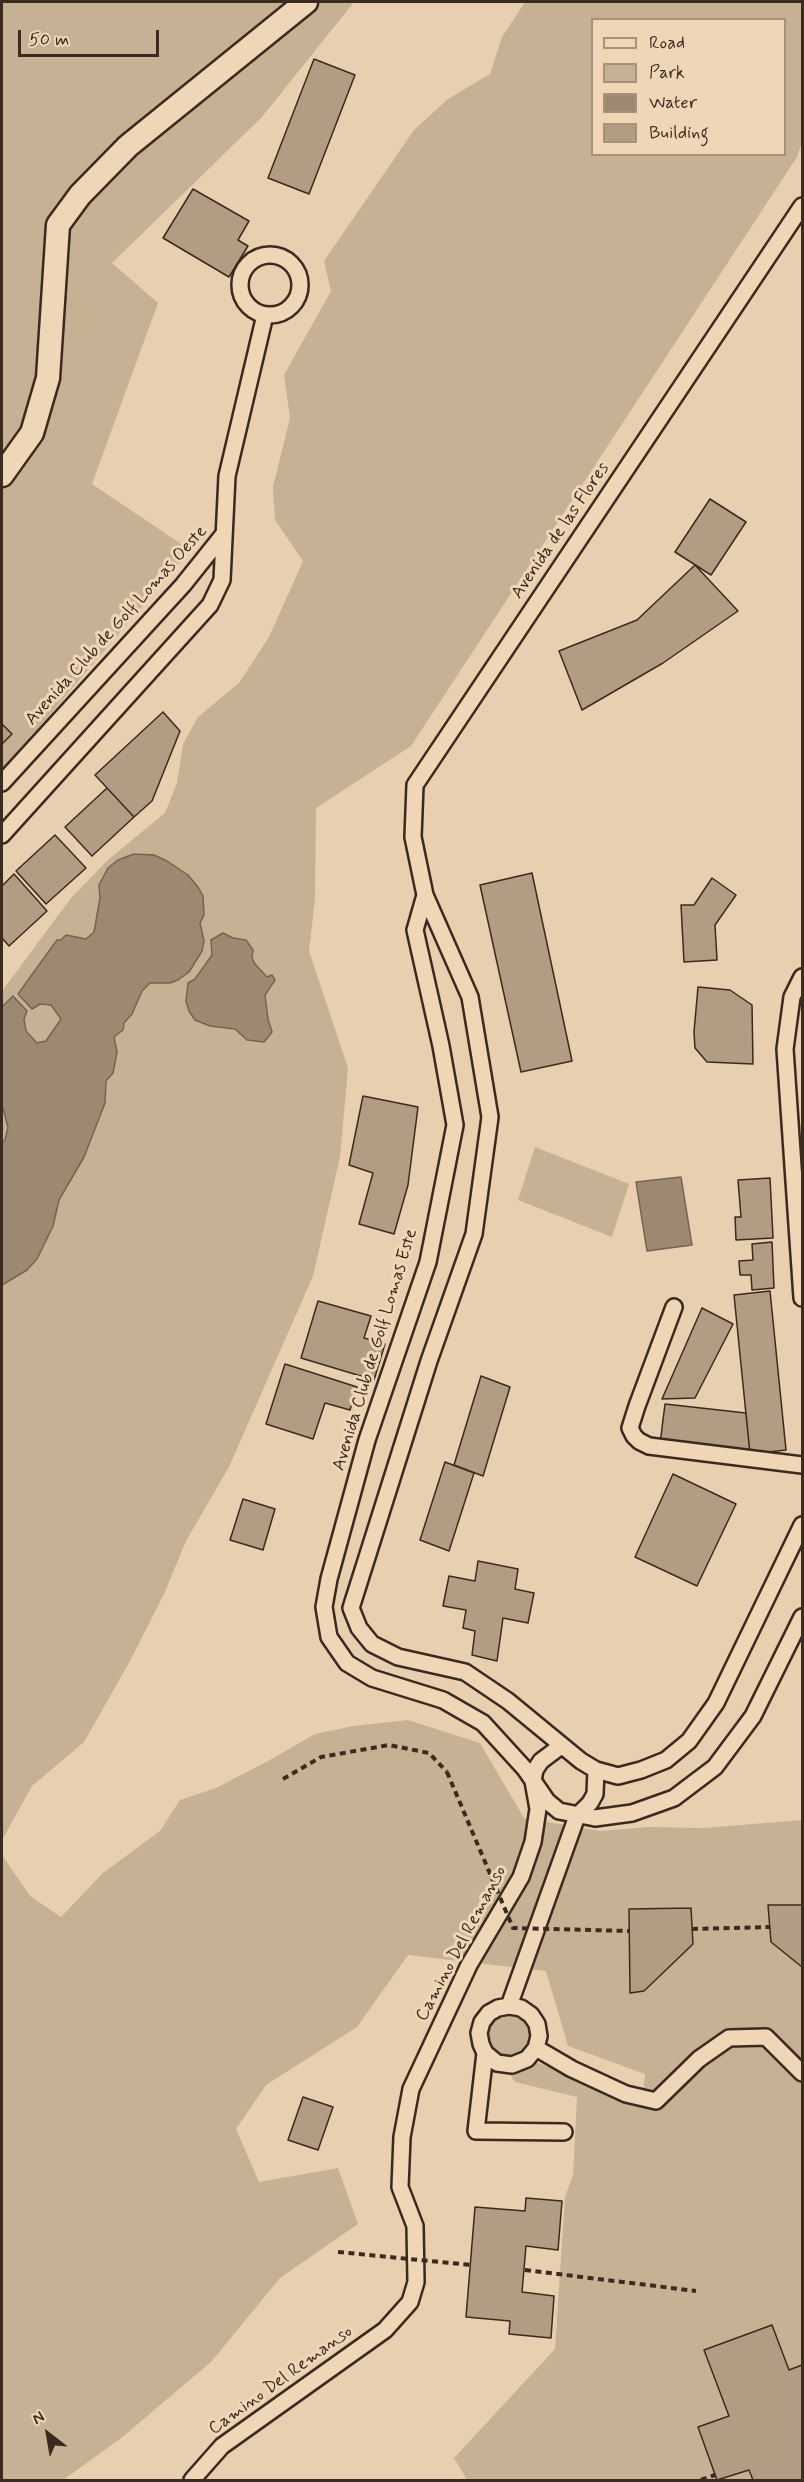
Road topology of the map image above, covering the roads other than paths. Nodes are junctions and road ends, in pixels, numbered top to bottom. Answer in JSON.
{"nodes":[{"id":1,"x":306,"y":2,"type":"edge"},
{"id":2,"x":802,"y":206,"type":"edge"},
{"id":3,"x":265,"y":315,"type":"junction"},
{"id":4,"x":2,"y":475,"type":"edge"},
{"id":5,"x":223,"y":535,"type":"junction"},
{"id":6,"x":2,"y":783,"type":"edge"},
{"id":7,"x":2,"y":835,"type":"edge"},
{"id":8,"x":425,"y":895,"type":"junction"},
{"id":9,"x":802,"y":977,"type":"edge"},
{"id":10,"x":802,"y":1298,"type":"edge"},
{"id":11,"x":674,"y":1307,"type":"dead end"},
{"id":12,"x":802,"y":1465,"type":"edge"},
{"id":13,"x":802,"y":1526,"type":"edge"},
{"id":14,"x":802,"y":1617,"type":"edge"},
{"id":15,"x":561,"y":1746,"type":"junction"},
{"id":16,"x":596,"y":1770,"type":"junction"},
{"id":17,"x":534,"y":1781,"type":"junction"},
{"id":18,"x":577,"y":1816,"type":"junction"},
{"id":19,"x":509,"y":2006,"type":"junction"},
{"id":20,"x":536,"y":2048,"type":"junction"},
{"id":21,"x":485,"y":2053,"type":"junction"},
{"id":22,"x":802,"y":2073,"type":"edge"},
{"id":23,"x":564,"y":2132,"type":"dead end"},
{"id":24,"x":192,"y":2481,"type":"edge"}],
"edges":[{"from":1,"to":4,"type":"main road"},
{"from":2,"to":8,"type":"street","name":"Avenida de las Flores"},
{"from":3,"to":3,"type":"street"},
{"from":3,"to":5,"type":"street"},
{"from":5,"to":6,"type":"street","name":"Avenida Club de Golf Lomas Oeste"},
{"from":5,"to":7,"type":"street","name":"Avenida Club de Golf Lomas Oeste"},
{"from":8,"to":15,"type":"street"},
{"from":8,"to":17,"type":"street","name":"Avenida Club de Golf Lomas Este"},
{"from":9,"to":10,"type":"street"},
{"from":11,"to":12,"type":"street"},
{"from":13,"to":16,"type":"street"},
{"from":14,"to":18,"type":"street","name":"Avenida Club de Golf Lomas Este"},
{"from":15,"to":16,"type":"street"},
{"from":15,"to":17,"type":"street"},
{"from":16,"to":18,"type":"street"},
{"from":17,"to":18,"type":"street","name":"Avenida Club de Golf Lomas Este"},
{"from":17,"to":24,"type":"street","name":"Camino Del Remanso"},
{"from":18,"to":19,"type":"street"},
{"from":19,"to":20,"type":"street"},
{"from":19,"to":21,"type":"street"},
{"from":20,"to":21,"type":"street"},
{"from":20,"to":22,"type":"street"},
{"from":21,"to":23,"type":"street"}]}
